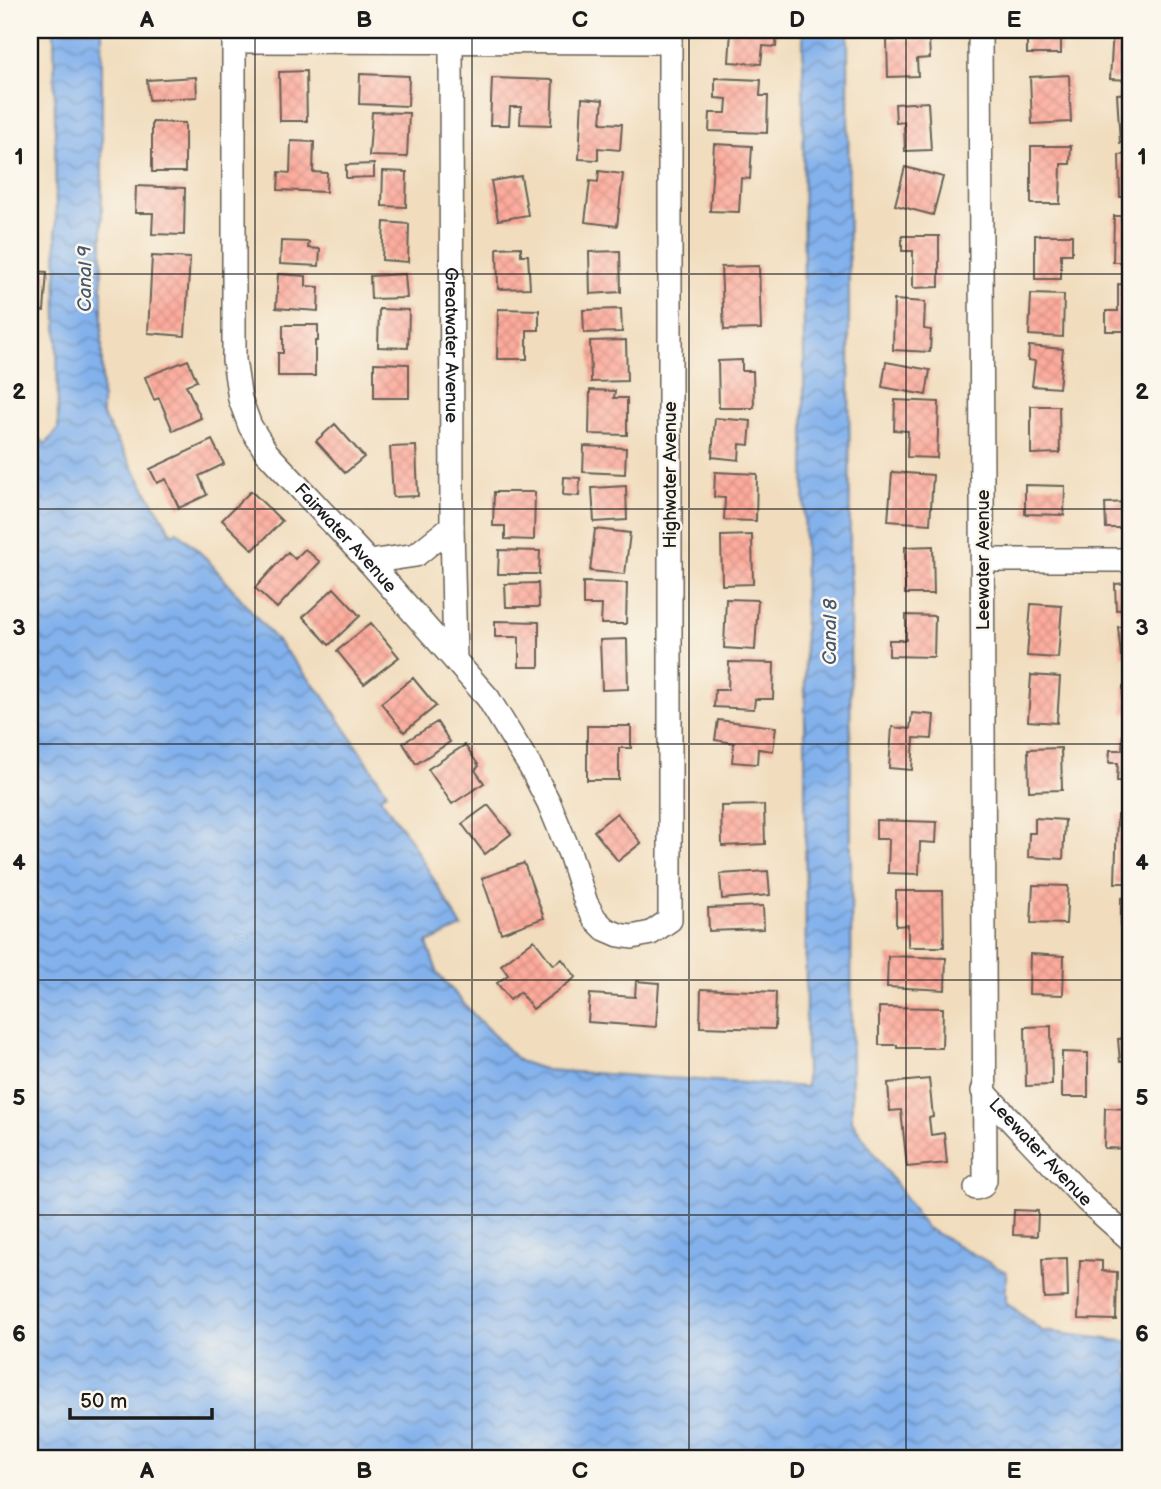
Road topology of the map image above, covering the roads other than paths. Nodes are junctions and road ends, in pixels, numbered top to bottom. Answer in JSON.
{"nodes":[{"id":1,"x":980,"y":30,"type":"edge"},
{"id":2,"x":234,"y":35,"type":"edge"},
{"id":3,"x":451,"y":36,"type":"edge"},
{"id":4,"x":670,"y":36,"type":"edge"},
{"id":5,"x":452,"y":526,"type":"junction"},
{"id":6,"x":983,"y":560,"type":"junction"},
{"id":7,"x":1131,"y":560,"type":"edge"},
{"id":8,"x":369,"y":562,"type":"junction"},
{"id":9,"x":455,"y":659,"type":"junction"},
{"id":10,"x":670,"y":920,"type":"joint"},
{"id":11,"x":984,"y":1091,"type":"junction"},
{"id":12,"x":976,"y":1188,"type":"dead end"},
{"id":13,"x":1131,"y":1240,"type":"edge"}],
"edges":[{"from":1,"to":6,"type":"street","name":"Leewater Avenue"},
{"from":2,"to":3,"type":"street"},
{"from":2,"to":8,"type":"street","name":"Fairwater Avenue"},
{"from":3,"to":4,"type":"street"},
{"from":3,"to":5,"type":"street","name":"Greatwater Avenue"},
{"from":4,"to":10,"type":"street","name":"Highwater Avenue"},
{"from":5,"to":8,"type":"street"},
{"from":5,"to":9,"type":"street","name":"Greatwater Avenue"},
{"from":6,"to":7,"type":"street"},
{"from":6,"to":11,"type":"street","name":"Leewater Avenue"},
{"from":8,"to":9,"type":"street","name":"Fairwater Avenue"},
{"from":9,"to":10,"type":"street","name":"Fairwater Avenue"},
{"from":11,"to":12,"type":"street","name":"Leewater Avenue"},
{"from":11,"to":13,"type":"street","name":"Leewater Avenue"}]}
